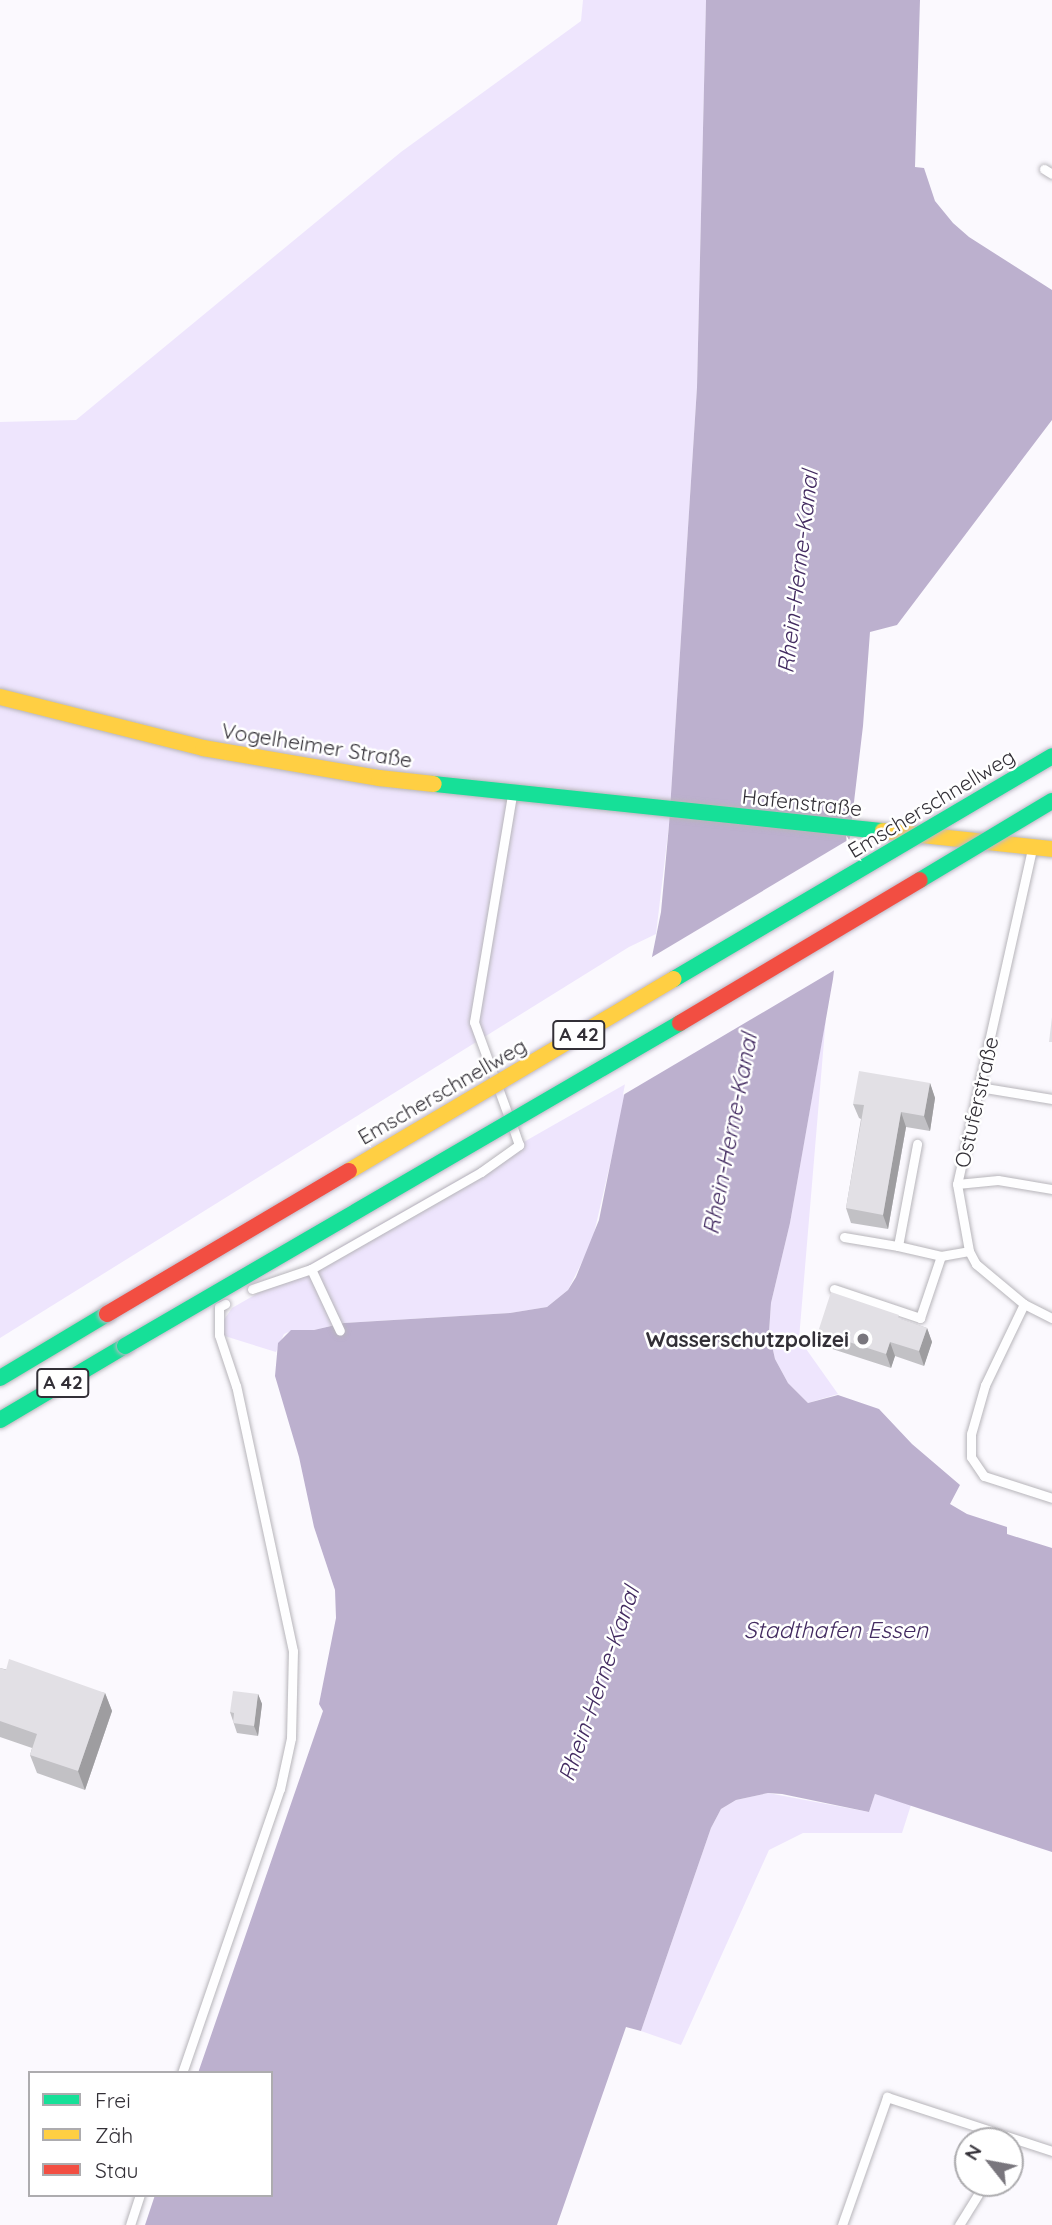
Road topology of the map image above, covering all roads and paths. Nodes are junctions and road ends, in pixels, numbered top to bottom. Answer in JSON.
{"nodes":[{"id":1,"x":0,"y":697,"type":"edge"},
{"id":2,"x":1052,"y":756,"type":"edge"},
{"id":3,"x":512,"y":793,"type":"junction"},
{"id":4,"x":1052,"y":802,"type":"edge"},
{"id":5,"x":631,"y":807,"type":"joint"},
{"id":6,"x":1032,"y":847,"type":"junction"},
{"id":7,"x":1052,"y":849,"type":"edge"},
{"id":8,"x":979,"y":1087,"type":"junction"},
{"id":9,"x":1052,"y":1099,"type":"edge"},
{"id":10,"x":916,"y":1144,"type":"dead end"},
{"id":11,"x":957,"y":1184,"type":"junction"},
{"id":12,"x":1052,"y":1189,"type":"edge"},
{"id":13,"x":845,"y":1237,"type":"dead end"},
{"id":14,"x":898,"y":1246,"type":"junction"},
{"id":15,"x":970,"y":1251,"type":"junction"},
{"id":16,"x":941,"y":1256,"type":"junction"},
{"id":17,"x":310,"y":1269,"type":"junction"},
{"id":18,"x":834,"y":1289,"type":"dead end"},
{"id":19,"x":1024,"y":1304,"type":"junction"},
{"id":20,"x":1052,"y":1318,"type":"edge"},
{"id":21,"x":340,"y":1331,"type":"dead end"},
{"id":22,"x":0,"y":1378,"type":"edge"},
{"id":23,"x":0,"y":1420,"type":"edge"},
{"id":24,"x":1052,"y":1498,"type":"edge"},
{"id":25,"x":183,"y":2071,"type":"edge"},
{"id":26,"x":974,"y":2127,"type":"edge"},
{"id":27,"x":1024,"y":2143,"type":"edge"},
{"id":28,"x":1052,"y":2151,"type":"edge"},
{"id":29,"x":139,"y":2197,"type":"edge"},
{"id":30,"x":976,"y":2197,"type":"edge"},
{"id":31,"x":130,"y":2225,"type":"edge"},
{"id":32,"x":842,"y":2225,"type":"edge"},
{"id":33,"x":959,"y":2225,"type":"edge"}],
"edges":[{"from":1,"to":3,"type":"main road","name":"Vogelheimer Straße"},
{"from":2,"to":22,"type":"main road","name":"Emscherschnellweg","number":"A 42","bridge":true},
{"from":3,"to":5,"type":"main road","name":"Vogelheimer Straße"},
{"from":3,"to":17,"type":"lane"},
{"from":4,"to":23,"type":"main road","number":"A 42","bridge":true},
{"from":5,"to":6,"type":"main road","name":"Hafenstraße"},
{"from":6,"to":7,"type":"main road","name":"Hafenstraße"},
{"from":6,"to":8,"type":"lane","name":"Ostuferstraße"},
{"from":8,"to":9,"type":"lane"},
{"from":8,"to":11,"type":"lane","name":"Ostuferstraße"},
{"from":10,"to":14,"type":"lane"},
{"from":11,"to":12,"type":"lane"},
{"from":11,"to":15,"type":"lane","name":"Ostuferstraße"},
{"from":13,"to":14,"type":"lane"},
{"from":14,"to":16,"type":"lane"},
{"from":15,"to":16,"type":"lane"},
{"from":15,"to":19,"type":"lane","name":"Ostuferstraße"},
{"from":16,"to":18,"type":"lane"},
{"from":17,"to":21,"type":"lane"},
{"from":17,"to":25,"type":"lane"},
{"from":19,"to":20,"type":"lane","name":"Ostuferstraße"},
{"from":19,"to":24,"type":"lane"},
{"from":26,"to":32,"type":"lane"},
{"from":27,"to":28,"type":"lane"},
{"from":29,"to":31,"type":"lane"},
{"from":30,"to":33,"type":"lane"}]}
